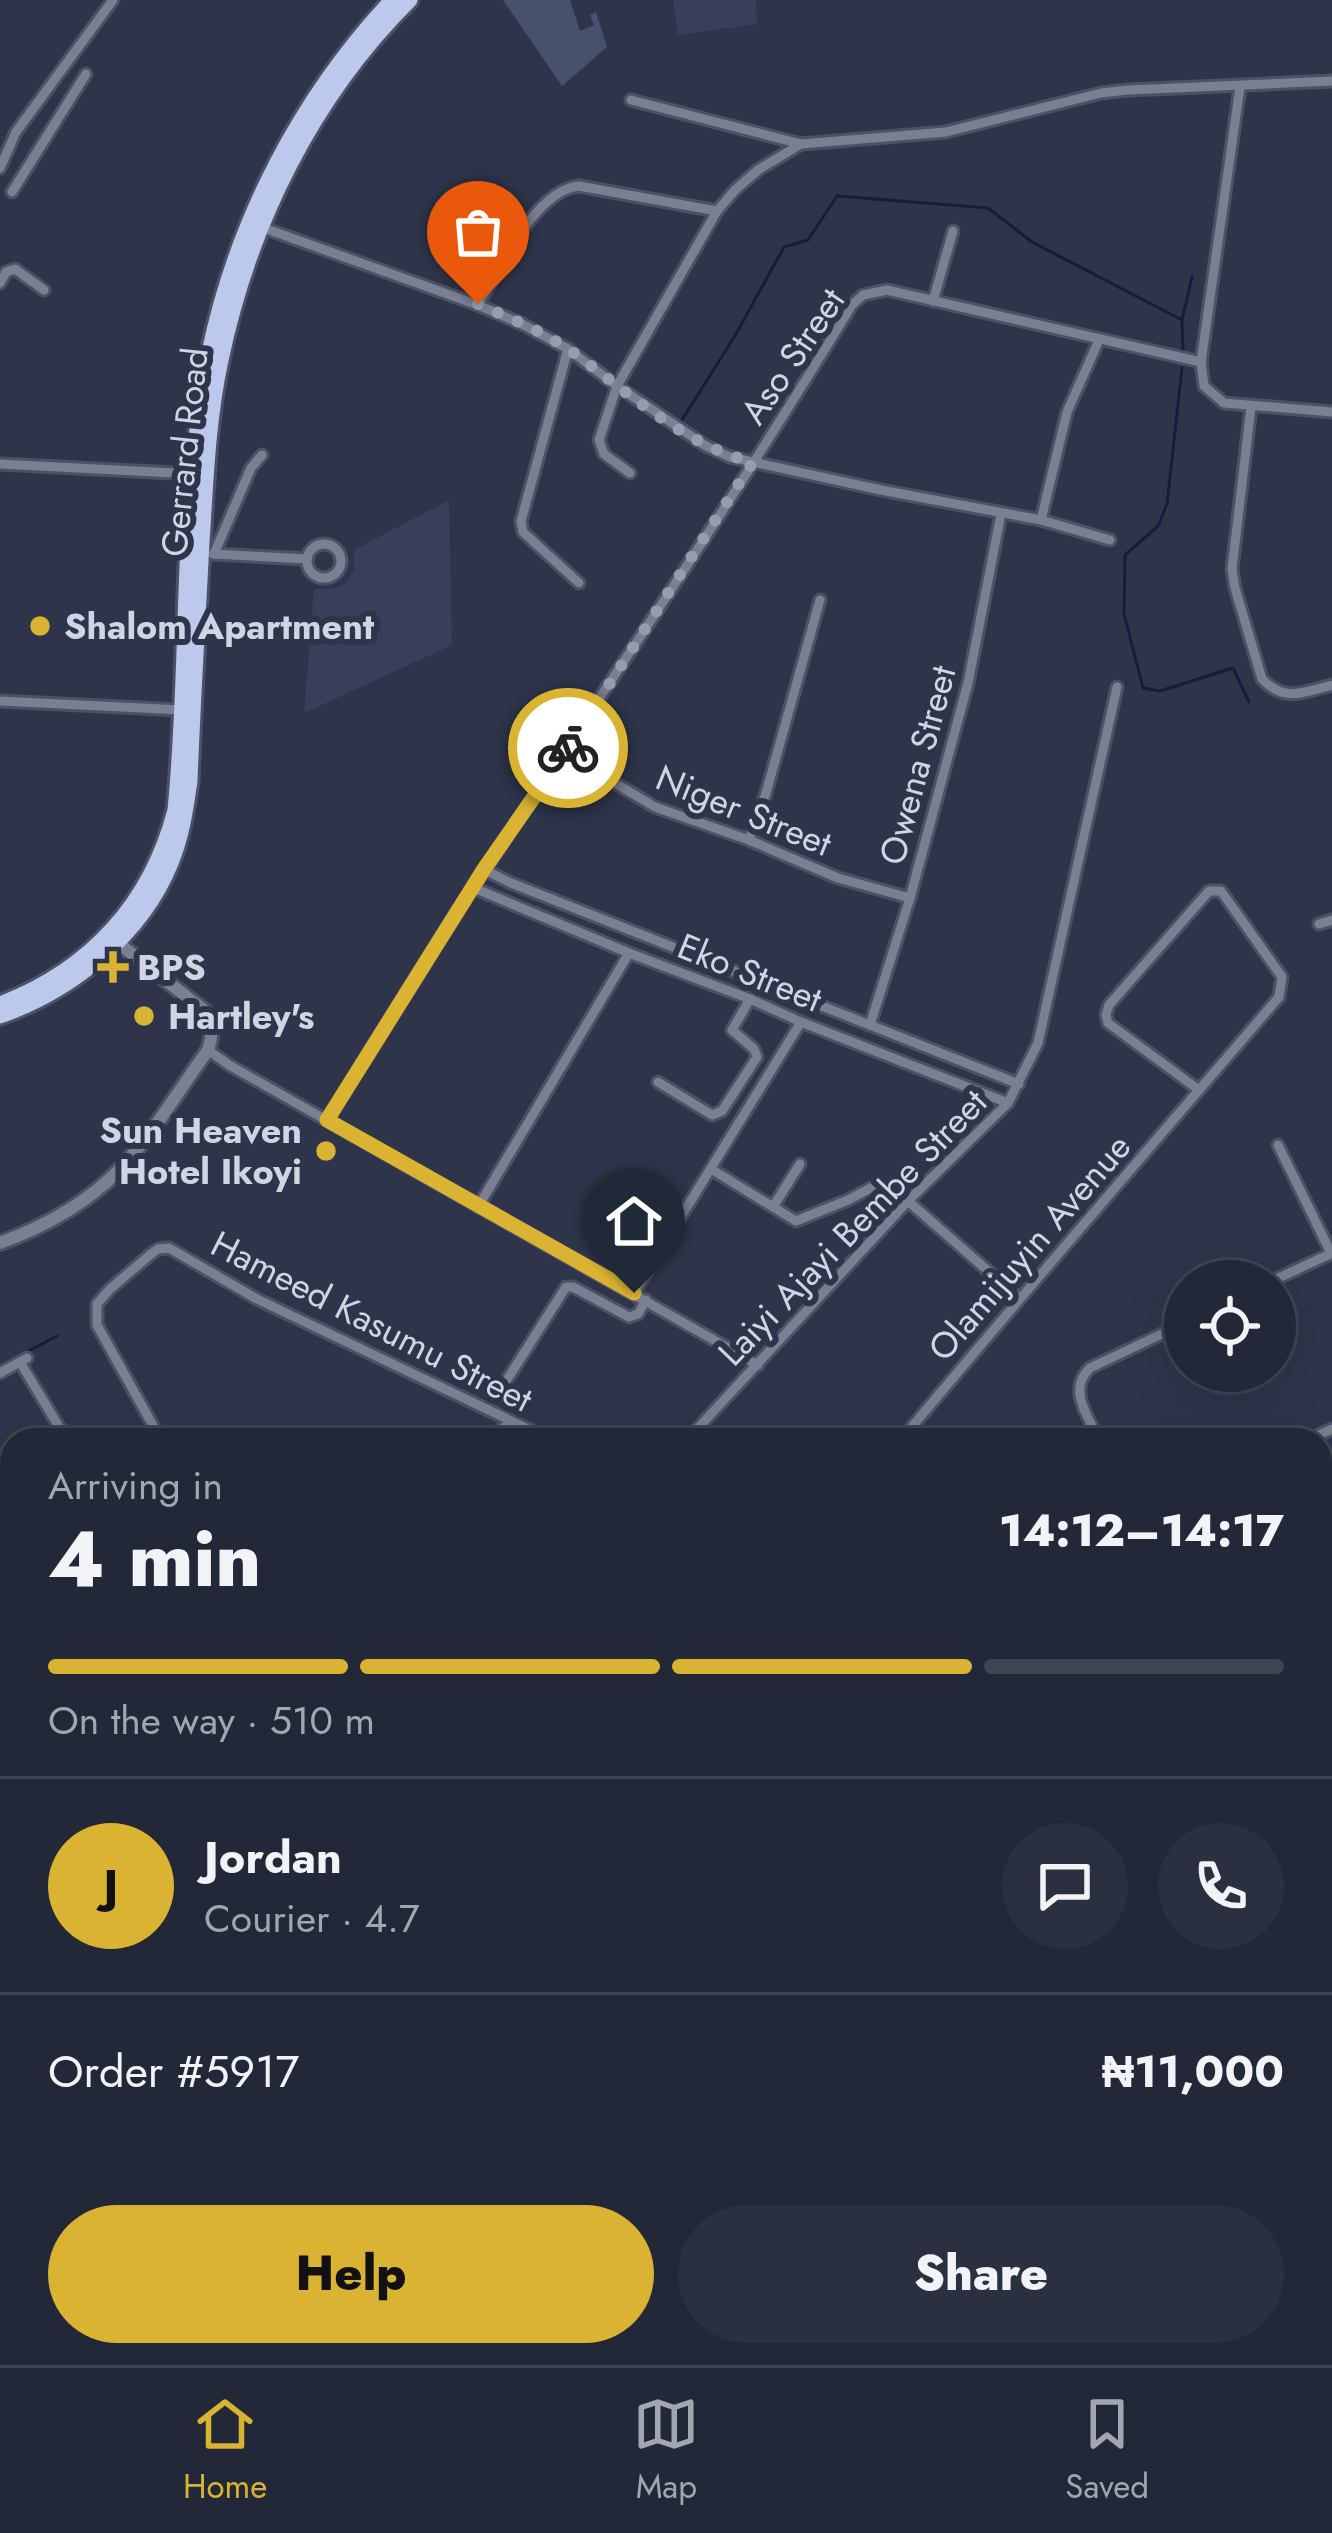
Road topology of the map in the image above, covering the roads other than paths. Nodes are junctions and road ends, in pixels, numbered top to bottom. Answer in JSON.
{"nodes":[{"id":1,"x":113,"y":0,"type":"edge"},
{"id":2,"x":392,"y":0,"type":"edge"},
{"id":3,"x":410,"y":0,"type":"edge"},
{"id":4,"x":86,"y":74,"type":"dead end"},
{"id":5,"x":1332,"y":81,"type":"edge"},
{"id":6,"x":1240,"y":86,"type":"junction"},
{"id":7,"x":631,"y":100,"type":"dead end"},
{"id":8,"x":16,"y":132,"type":"junction"},
{"id":9,"x":801,"y":144,"type":"junction"},
{"id":10,"x":41,"y":146,"type":"junction"},
{"id":11,"x":0,"y":168,"type":"edge"},
{"id":12,"x":12,"y":192,"type":"dead end"},
{"id":13,"x":717,"y":212,"type":"junction"},
{"id":14,"x":261,"y":227,"type":"junction"},
{"id":15,"x":953,"y":231,"type":"dead end"},
{"id":16,"x":0,"y":283,"type":"edge"},
{"id":17,"x":44,"y":290,"type":"dead end"},
{"id":18,"x":933,"y":301,"type":"junction"},
{"id":19,"x":478,"y":304,"type":"junction"},
{"id":20,"x":1099,"y":340,"type":"junction"},
{"id":21,"x":568,"y":349,"type":"junction"},
{"id":22,"x":1202,"y":362,"type":"junction"},
{"id":23,"x":616,"y":386,"type":"junction"},
{"id":24,"x":1251,"y":407,"type":"junction"},
{"id":25,"x":1332,"y":412,"type":"edge"},
{"id":26,"x":262,"y":455,"type":"dead end"},
{"id":27,"x":753,"y":462,"type":"junction"},
{"id":28,"x":0,"y":464,"type":"edge"},
{"id":29,"x":631,"y":473,"type":"dead end"},
{"id":30,"x":193,"y":474,"type":"junction"},
{"id":31,"x":1001,"y":514,"type":"junction"},
{"id":32,"x":1041,"y":520,"type":"junction"},
{"id":33,"x":1110,"y":540,"type":"dead end"},
{"id":34,"x":208,"y":553,"type":"junction"},
{"id":35,"x":307,"y":559,"type":"dead end"},
{"id":36,"x":578,"y":584,"type":"dead end"},
{"id":37,"x":820,"y":600,"type":"dead end"},
{"id":38,"x":1332,"y":685,"type":"edge"},
{"id":39,"x":1117,"y":688,"type":"dead end"},
{"id":40,"x":0,"y":701,"type":"edge"},
{"id":41,"x":182,"y":710,"type":"junction"},
{"id":42,"x":565,"y":753,"type":"junction"},
{"id":43,"x":749,"y":840,"type":"junction"},
{"id":44,"x":484,"y":869,"type":"junction"},
{"id":45,"x":474,"y":888,"type":"junction"},
{"id":46,"x":910,"y":898,"type":"junction"},
{"id":47,"x":1332,"y":920,"type":"edge"},
{"id":48,"x":1319,"y":924,"type":"dead end"},
{"id":49,"x":115,"y":937,"type":"junction"},
{"id":50,"x":628,"y":953,"type":"junction"},
{"id":51,"x":750,"y":999,"type":"junction"},
{"id":52,"x":0,"y":1004,"type":"edge"},
{"id":53,"x":0,"y":1016,"type":"edge"},
{"id":54,"x":801,"y":1022,"type":"junction"},
{"id":55,"x":870,"y":1025,"type":"junction"},
{"id":56,"x":208,"y":1050,"type":"junction"},
{"id":57,"x":658,"y":1082,"type":"dead end"},
{"id":58,"x":1019,"y":1084,"type":"junction"},
{"id":59,"x":1199,"y":1090,"type":"junction"},
{"id":60,"x":1008,"y":1103,"type":"junction"},
{"id":61,"x":327,"y":1120,"type":"junction"},
{"id":62,"x":1278,"y":1144,"type":"dead end"},
{"id":63,"x":800,"y":1164,"type":"dead end"},
{"id":64,"x":711,"y":1169,"type":"junction"},
{"id":65,"x":880,"y":1183,"type":"dead end"},
{"id":66,"x":908,"y":1201,"type":"junction"},
{"id":67,"x":772,"y":1207,"type":"junction"},
{"id":68,"x":478,"y":1208,"type":"junction"},
{"id":69,"x":0,"y":1243,"type":"edge"},
{"id":70,"x":1332,"y":1253,"type":"edge"},
{"id":71,"x":1296,"y":1270,"type":"edge"},
{"id":72,"x":634,"y":1293,"type":"junction"},
{"id":73,"x":1019,"y":1298,"type":"junction"},
{"id":74,"x":646,"y":1300,"type":"junction"},
{"id":75,"x":1164,"y":1333,"type":"edge"},
{"id":76,"x":758,"y":1365,"type":"junction"},
{"id":77,"x":0,"y":1373,"type":"edge"},
{"id":78,"x":503,"y":1386,"type":"dead end"},
{"id":79,"x":512,"y":1422,"type":"junction"},
{"id":80,"x":61,"y":1428,"type":"edge"},
{"id":81,"x":153,"y":1428,"type":"edge"},
{"id":82,"x":503,"y":1428,"type":"edge"},
{"id":83,"x":525,"y":1428,"type":"edge"},
{"id":84,"x":698,"y":1428,"type":"edge"},
{"id":85,"x":911,"y":1428,"type":"edge"},
{"id":86,"x":1093,"y":1428,"type":"edge"}],
"edges":[{"from":1,"to":8,"type":"street"},
{"from":2,"to":30,"type":"main road"},
{"from":3,"to":14,"type":"main road","name":"Gerrard Road"},
{"from":4,"to":10,"type":"street"},
{"from":5,"to":6,"type":"street"},
{"from":6,"to":9,"type":"street"},
{"from":6,"to":22,"type":"street"},
{"from":7,"to":9,"type":"street"},
{"from":8,"to":10,"type":"street"},
{"from":8,"to":11,"type":"street"},
{"from":9,"to":13,"type":"street"},
{"from":10,"to":12,"type":"street"},
{"from":13,"to":19,"type":"street"},
{"from":13,"to":23,"type":"street"},
{"from":14,"to":19,"type":"street"},
{"from":14,"to":34,"type":"main road","name":"Gerrard Road"},
{"from":15,"to":18,"type":"street"},
{"from":16,"to":17,"type":"street"},
{"from":18,"to":20,"type":"street"},
{"from":18,"to":27,"type":"street","name":"Aso Street"},
{"from":19,"to":21,"type":"street"},
{"from":20,"to":22,"type":"street"},
{"from":20,"to":32,"type":"street"},
{"from":21,"to":23,"type":"street"},
{"from":21,"to":36,"type":"street"},
{"from":22,"to":24,"type":"street"},
{"from":23,"to":27,"type":"street"},
{"from":23,"to":29,"type":"street"},
{"from":24,"to":25,"type":"street"},
{"from":24,"to":38,"type":"street"},
{"from":26,"to":34,"type":"street"},
{"from":27,"to":31,"type":"street"},
{"from":27,"to":42,"type":"street","name":"Aso Street"},
{"from":28,"to":30,"type":"street"},
{"from":30,"to":41,"type":"main road"},
{"from":31,"to":32,"type":"street"},
{"from":31,"to":46,"type":"street","name":"Owena Street"},
{"from":32,"to":33,"type":"street"},
{"from":34,"to":35,"type":"street"},
{"from":34,"to":49,"type":"main road","name":"Gerrard Road"},
{"from":37,"to":43,"type":"street"},
{"from":39,"to":58,"type":"street","name":"Laiyi Ajayi Bembe Street"},
{"from":40,"to":41,"type":"street"},
{"from":41,"to":49,"type":"main road"},
{"from":42,"to":43,"type":"street","name":"Niger Street"},
{"from":42,"to":44,"type":"street","name":"Aso Street"},
{"from":43,"to":46,"type":"street","name":"Niger Street"},
{"from":44,"to":45,"type":"street","name":"Aso Street"},
{"from":44,"to":55,"type":"street","name":"Eko Street"},
{"from":45,"to":50,"type":"street","name":"Eko Street"},
{"from":45,"to":61,"type":"street","name":"Aso Street"},
{"from":46,"to":55,"type":"street","name":"Owena Street"},
{"from":47,"to":48,"type":"street"},
{"from":49,"to":52,"type":"main road"},
{"from":49,"to":53,"type":"main road"},
{"from":49,"to":56,"type":"street"},
{"from":50,"to":51,"type":"street","name":"Eko Street"},
{"from":50,"to":68,"type":"street"},
{"from":51,"to":54,"type":"street","name":"Eko Street"},
{"from":51,"to":57,"type":"street"},
{"from":54,"to":60,"type":"street","name":"Eko Street"},
{"from":54,"to":64,"type":"street"},
{"from":55,"to":58,"type":"street","name":"Eko Street"},
{"from":56,"to":61,"type":"street"},
{"from":56,"to":69,"type":"street"},
{"from":58,"to":60,"type":"street","name":"Laiyi Ajayi Bembe Street"},
{"from":59,"to":59,"type":"street","name":"Olamijuyin Avenue"},
{"from":59,"to":73,"type":"street","name":"Olamijuyin Avenue"},
{"from":60,"to":66,"type":"street","name":"Laiyi Ajayi Bembe Street"},
{"from":61,"to":68,"type":"street"},
{"from":62,"to":70,"type":"street"},
{"from":63,"to":67,"type":"street"},
{"from":64,"to":67,"type":"street"},
{"from":64,"to":72,"type":"street"},
{"from":65,"to":67,"type":"street"},
{"from":66,"to":73,"type":"street"},
{"from":66,"to":76,"type":"street","name":"Laiyi Ajayi Bembe Street"},
{"from":68,"to":72,"type":"street"},
{"from":70,"to":71,"type":"street"},
{"from":72,"to":74,"type":"street"},
{"from":73,"to":85,"type":"street","name":"Olamijuyin Avenue"},
{"from":74,"to":76,"type":"street"},
{"from":74,"to":78,"type":"street"},
{"from":75,"to":86,"type":"street"},
{"from":76,"to":84,"type":"street","name":"Laiyi Ajayi Bembe Street"},
{"from":77,"to":80,"type":"street"},
{"from":79,"to":81,"type":"street","name":"Hameed Kasumu Street"},
{"from":79,"to":82,"type":"street"},
{"from":79,"to":83,"type":"street","name":"Hameed Kasumu Street"}]}
